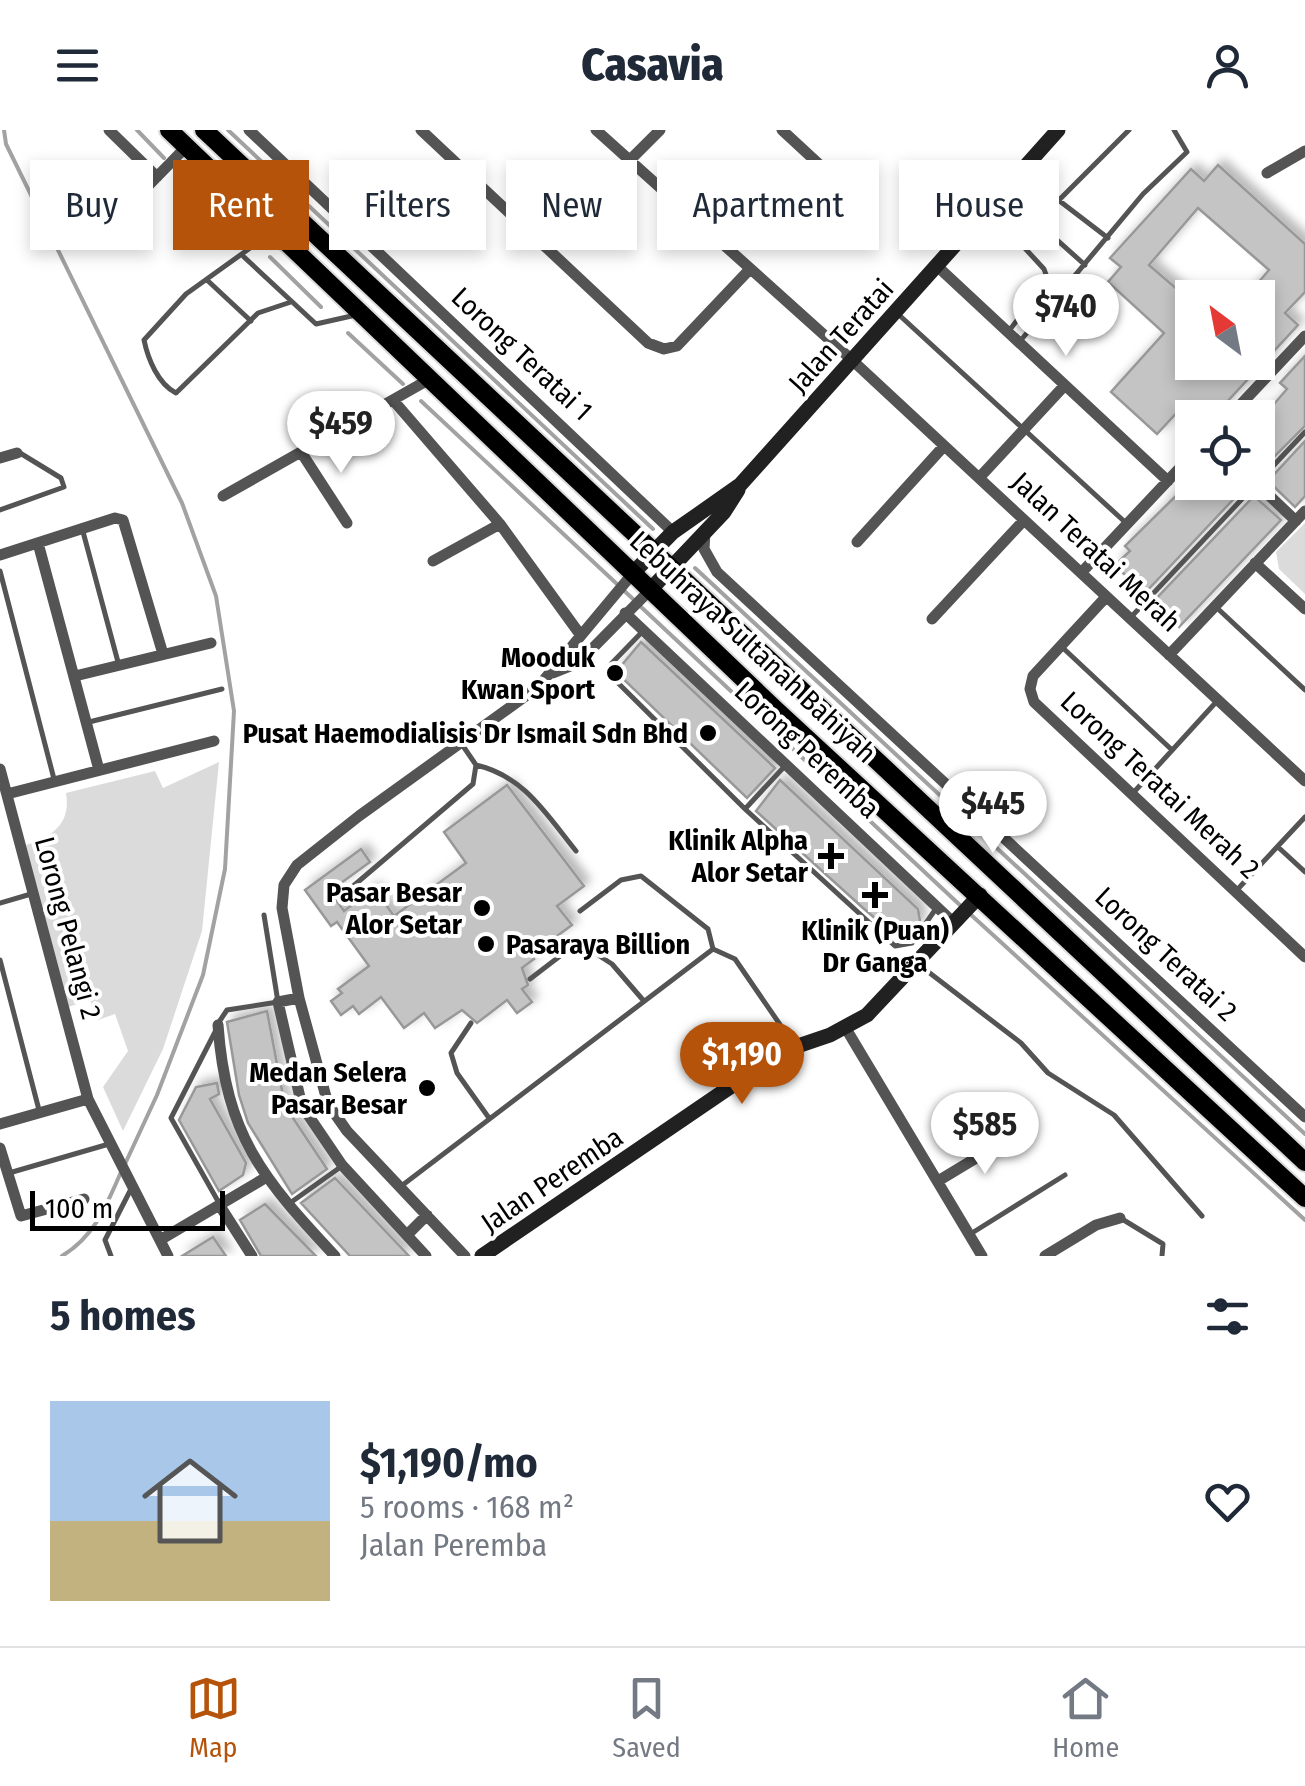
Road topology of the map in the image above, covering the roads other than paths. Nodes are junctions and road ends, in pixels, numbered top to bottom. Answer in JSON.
{"nodes":[{"id":1,"x":108,"y":130,"type":"edge"},
{"id":2,"x":168,"y":130,"type":"edge"},
{"id":3,"x":204,"y":130,"type":"edge"},
{"id":4,"x":249,"y":130,"type":"edge"},
{"id":5,"x":421,"y":130,"type":"edge"},
{"id":6,"x":596,"y":130,"type":"edge"},
{"id":7,"x":660,"y":130,"type":"edge"},
{"id":8,"x":782,"y":130,"type":"edge"},
{"id":9,"x":1058,"y":130,"type":"edge"},
{"id":10,"x":1130,"y":130,"type":"edge"},
{"id":11,"x":1174,"y":130,"type":"edge"},
{"id":12,"x":186,"y":147,"type":"junction"},
{"id":13,"x":1305,"y":151,"type":"edge"},
{"id":14,"x":199,"y":160,"type":"edge"},
{"id":15,"x":630,"y":160,"type":"joint"},
{"id":16,"x":814,"y":160,"type":"edge"},
{"id":17,"x":637,"y":166,"type":"edge"},
{"id":18,"x":1267,"y":174,"type":"dead end"},
{"id":19,"x":157,"y":177,"type":"junction"},
{"id":20,"x":153,"y":181,"type":"edge"},
{"id":21,"x":1059,"y":198,"type":"edge"},
{"id":22,"x":1059,"y":201,"type":"edge"},
{"id":23,"x":1108,"y":238,"type":"junction"},
{"id":24,"x":1059,"y":242,"type":"edge"},
{"id":25,"x":251,"y":250,"type":"edge"},
{"id":26,"x":291,"y":250,"type":"edge"},
{"id":27,"x":1026,"y":250,"type":"edge"},
{"id":28,"x":244,"y":256,"type":"junction"},
{"id":29,"x":937,"y":266,"type":"junction"},
{"id":30,"x":1085,"y":266,"type":"junction"},
{"id":31,"x":750,"y":270,"type":"junction"},
{"id":32,"x":207,"y":280,"type":"junction"},
{"id":33,"x":291,"y":302,"type":"junction"},
{"id":34,"x":896,"y":312,"type":"junction"},
{"id":35,"x":358,"y":315,"type":"junction"},
{"id":36,"x":251,"y":320,"type":"junction"},
{"id":37,"x":1008,"y":332,"type":"junction"},
{"id":38,"x":1305,"y":336,"type":"edge"},
{"id":39,"x":1018,"y":342,"type":"junction"},
{"id":40,"x":852,"y":360,"type":"junction"},
{"id":41,"x":428,"y":380,"type":"junction"},
{"id":42,"x":1065,"y":386,"type":"junction"},
{"id":43,"x":393,"y":400,"type":"junction"},
{"id":44,"x":1245,"y":400,"type":"edge"},
{"id":45,"x":1024,"y":430,"type":"junction"},
{"id":46,"x":1305,"y":432,"type":"edge"},
{"id":47,"x":944,"y":446,"type":"junction"},
{"id":48,"x":301,"y":452,"type":"junction"},
{"id":49,"x":17,"y":453,"type":"joint"},
{"id":50,"x":0,"y":458,"type":"edge"},
{"id":51,"x":1275,"y":464,"type":"edge"},
{"id":52,"x":1175,"y":473,"type":"edge"},
{"id":53,"x":979,"y":478,"type":"junction"},
{"id":54,"x":1168,"y":481,"type":"junction"},
{"id":55,"x":740,"y":484,"type":"junction"},
{"id":56,"x":223,"y":496,"type":"dead end"},
{"id":57,"x":1275,"y":498,"type":"edge"},
{"id":58,"x":1241,"y":500,"type":"edge"},
{"id":59,"x":0,"y":510,"type":"edge"},
{"id":60,"x":1300,"y":516,"type":"edge"},
{"id":61,"x":1024,"y":520,"type":"junction"},
{"id":62,"x":347,"y":523,"type":"dead end"},
{"id":63,"x":500,"y":524,"type":"junction"},
{"id":64,"x":1127,"y":524,"type":"junction"},
{"id":65,"x":82,"y":528,"type":"junction"},
{"id":66,"x":673,"y":532,"type":"junction"},
{"id":67,"x":705,"y":532,"type":"junction"},
{"id":68,"x":857,"y":542,"type":"dead end"},
{"id":69,"x":38,"y":543,"type":"junction"},
{"id":70,"x":652,"y":554,"type":"junction"},
{"id":71,"x":0,"y":556,"type":"edge"},
{"id":72,"x":433,"y":561,"type":"dead end"},
{"id":73,"x":1256,"y":563,"type":"junction"},
{"id":74,"x":670,"y":569,"type":"junction"},
{"id":75,"x":0,"y":571,"type":"edge"},
{"id":76,"x":1081,"y":573,"type":"junction"},
{"id":77,"x":629,"y":577,"type":"junction"},
{"id":78,"x":646,"y":592,"type":"junction"},
{"id":79,"x":1106,"y":596,"type":"junction"},
{"id":80,"x":1215,"y":606,"type":"junction"},
{"id":81,"x":1305,"y":609,"type":"edge"},
{"id":82,"x":627,"y":611,"type":"junction"},
{"id":83,"x":1130,"y":618,"type":"junction"},
{"id":84,"x":932,"y":619,"type":"dead end"},
{"id":85,"x":644,"y":630,"type":"junction"},
{"id":86,"x":579,"y":633,"type":"junction"},
{"id":87,"x":211,"y":644,"type":"dead end"},
{"id":88,"x":1061,"y":646,"type":"junction"},
{"id":89,"x":163,"y":654,"type":"junction"},
{"id":90,"x":1168,"y":654,"type":"junction"},
{"id":91,"x":119,"y":665,"type":"junction"},
{"id":92,"x":553,"y":673,"type":"junction"},
{"id":93,"x":75,"y":676,"type":"junction"},
{"id":94,"x":222,"y":689,"type":"dead end"},
{"id":95,"x":1305,"y":690,"type":"edge"},
{"id":96,"x":1218,"y":700,"type":"junction"},
{"id":97,"x":86,"y":723,"type":"junction"},
{"id":98,"x":214,"y":741,"type":"dead end"},
{"id":99,"x":461,"y":743,"type":"junction"},
{"id":100,"x":1172,"y":750,"type":"junction"},
{"id":101,"x":476,"y":765,"type":"junction"},
{"id":102,"x":786,"y":765,"type":"junction"},
{"id":103,"x":0,"y":769,"type":"edge"},
{"id":104,"x":98,"y":770,"type":"junction"},
{"id":105,"x":1302,"y":772,"type":"edge"},
{"id":106,"x":54,"y":782,"type":"junction"},
{"id":107,"x":6,"y":794,"type":"junction"},
{"id":108,"x":1132,"y":794,"type":"junction"},
{"id":109,"x":745,"y":809,"type":"junction"},
{"id":110,"x":1305,"y":817,"type":"edge"},
{"id":111,"x":1278,"y":846,"type":"junction"},
{"id":112,"x":576,"y":851,"type":"dead end"},
{"id":113,"x":1305,"y":872,"type":"edge"},
{"id":114,"x":1236,"y":891,"type":"junction"},
{"id":115,"x":345,"y":893,"type":"dead end"},
{"id":116,"x":34,"y":894,"type":"junction"},
{"id":117,"x":0,"y":903,"type":"edge"},
{"id":118,"x":937,"y":908,"type":"junction"},
{"id":119,"x":966,"y":910,"type":"junction"},
{"id":120,"x":580,"y":911,"type":"dead end"},
{"id":121,"x":264,"y":915,"type":"dead end"},
{"id":122,"x":714,"y":949,"type":"junction"},
{"id":123,"x":1305,"y":956,"type":"edge"},
{"id":124,"x":0,"y":960,"type":"edge"},
{"id":125,"x":918,"y":964,"type":"junction"},
{"id":126,"x":530,"y":978,"type":"dead end"},
{"id":127,"x":299,"y":998,"type":"junction"},
{"id":128,"x":643,"y":1000,"type":"junction"},
{"id":129,"x":278,"y":1002,"type":"junction"},
{"id":130,"x":471,"y":1023,"type":"dead end"},
{"id":131,"x":218,"y":1025,"type":"junction"},
{"id":132,"x":846,"y":1027,"type":"junction"},
{"id":133,"x":794,"y":1045,"type":"junction"},
{"id":134,"x":88,"y":1099,"type":"junction"},
{"id":135,"x":40,"y":1113,"type":"junction"},
{"id":136,"x":1305,"y":1117,"type":"edge"},
{"id":137,"x":489,"y":1118,"type":"junction"},
{"id":138,"x":0,"y":1124,"type":"edge"},
{"id":139,"x":1010,"y":1138,"type":"dead end"},
{"id":140,"x":112,"y":1143,"type":"junction"},
{"id":141,"x":0,"y":1148,"type":"edge"},
{"id":142,"x":1305,"y":1162,"type":"edge"},
{"id":143,"x":342,"y":1165,"type":"junction"},
{"id":144,"x":7,"y":1174,"type":"junction"},
{"id":145,"x":1065,"y":1175,"type":"dead end"},
{"id":146,"x":265,"y":1178,"type":"junction"},
{"id":147,"x":131,"y":1181,"type":"junction"},
{"id":148,"x":938,"y":1181,"type":"junction"},
{"id":149,"x":400,"y":1187,"type":"junction"},
{"id":150,"x":1305,"y":1198,"type":"edge"},
{"id":151,"x":84,"y":1199,"type":"dead end"},
{"id":152,"x":287,"y":1204,"type":"junction"},
{"id":153,"x":220,"y":1206,"type":"junction"},
{"id":154,"x":426,"y":1215,"type":"junction"},
{"id":155,"x":1202,"y":1216,"type":"dead end"},
{"id":156,"x":1120,"y":1218,"type":"joint"},
{"id":157,"x":969,"y":1234,"type":"junction"},
{"id":158,"x":407,"y":1235,"type":"junction"},
{"id":159,"x":160,"y":1240,"type":"junction"},
{"id":160,"x":111,"y":1256,"type":"edge"},
{"id":161,"x":168,"y":1256,"type":"edge"},
{"id":162,"x":252,"y":1256,"type":"edge"},
{"id":163,"x":336,"y":1256,"type":"edge"},
{"id":164,"x":426,"y":1256,"type":"edge"},
{"id":165,"x":465,"y":1256,"type":"edge"},
{"id":166,"x":482,"y":1256,"type":"edge"},
{"id":167,"x":982,"y":1256,"type":"edge"},
{"id":168,"x":1045,"y":1256,"type":"edge"},
{"id":169,"x":1162,"y":1256,"type":"edge"}],
"edges":[{"from":1,"to":19,"type":"street"},
{"from":2,"to":12,"type":"main road","name":"Lebuhraya Sultanah Bahiyah"},
{"from":3,"to":70,"type":"main road","name":"Lebuhraya Sultanah Bahiyah"},
{"from":4,"to":66,"type":"street","name":"Lorong Teratai 1"},
{"from":5,"to":31,"type":"street"},
{"from":6,"to":15,"type":"street","name":"Jalan Teratai Merah"},
{"from":7,"to":15,"type":"street"},
{"from":8,"to":16,"type":"street"},
{"from":9,"to":29,"type":"street","name":"Jalan Teratai"},
{"from":10,"to":21,"type":"lane"},
{"from":11,"to":23,"type":"lane"},
{"from":12,"to":14,"type":"main road","name":"Lebuhraya Sultanah Bahiyah"},
{"from":12,"to":19,"type":"street"},
{"from":13,"to":18,"type":"street"},
{"from":17,"to":31,"type":"street","name":"Jalan Teratai Merah"},
{"from":19,"to":20,"type":"street"},
{"from":22,"to":23,"type":"lane"},
{"from":23,"to":30,"type":"lane"},
{"from":24,"to":30,"type":"lane"},
{"from":25,"to":28,"type":"lane"},
{"from":26,"to":35,"type":"main road","name":"Lebuhraya Sultanah Bahiyah"},
{"from":27,"to":37,"type":"lane"},
{"from":28,"to":32,"type":"lane"},
{"from":28,"to":33,"type":"lane"},
{"from":29,"to":34,"type":"street","name":"Jalan Teratai"},
{"from":29,"to":37,"type":"street"},
{"from":30,"to":39,"type":"lane"},
{"from":31,"to":40,"type":"street","name":"Jalan Teratai Merah"},
{"from":32,"to":36,"type":"lane"},
{"from":32,"to":36,"type":"lane"},
{"from":33,"to":35,"type":"lane"},
{"from":33,"to":36,"type":"lane"},
{"from":34,"to":40,"type":"street","name":"Jalan Teratai"},
{"from":34,"to":45,"type":"lane"},
{"from":35,"to":41,"type":"main road","name":"Lebuhraya Sultanah Bahiyah"},
{"from":37,"to":39,"type":"street"},
{"from":38,"to":44,"type":"street"},
{"from":39,"to":42,"type":"street"},
{"from":40,"to":47,"type":"street","name":"Jalan Teratai Merah"},
{"from":40,"to":55,"type":"street","name":"Jalan Teratai"},
{"from":41,"to":43,"type":"street"},
{"from":41,"to":77,"type":"main road","name":"Lebuhraya Sultanah Bahiyah"},
{"from":42,"to":45,"type":"street"},
{"from":42,"to":54,"type":"street"},
{"from":43,"to":48,"type":"street"},
{"from":43,"to":63,"type":"street"},
{"from":45,"to":53,"type":"street"},
{"from":45,"to":64,"type":"lane"},
{"from":46,"to":51,"type":"lane"},
{"from":47,"to":53,"type":"street","name":"Jalan Teratai Merah"},
{"from":47,"to":68,"type":"street"},
{"from":48,"to":56,"type":"street"},
{"from":48,"to":62,"type":"street"},
{"from":49,"to":50,"type":"street"},
{"from":49,"to":59,"type":"lane"},
{"from":52,"to":54,"type":"street"},
{"from":53,"to":61,"type":"street","name":"Jalan Teratai Merah"},
{"from":54,"to":64,"type":"street"},
{"from":55,"to":66,"type":"street","name":"Jalan Teratai"},
{"from":55,"to":67,"type":"street","name":"Jalan Teratai"},
{"from":57,"to":60,"type":"street"},
{"from":58,"to":83,"type":"lane"},
{"from":60,"to":73,"type":"street"},
{"from":61,"to":76,"type":"street","name":"Jalan Teratai Merah"},
{"from":61,"to":84,"type":"street"},
{"from":63,"to":72,"type":"street"},
{"from":63,"to":86,"type":"street"},
{"from":64,"to":76,"type":"street"},
{"from":65,"to":69,"type":"street"},
{"from":65,"to":89,"type":"street"},
{"from":65,"to":91,"type":"lane"},
{"from":66,"to":70,"type":"street","name":"Jalan Teratai"},
{"from":67,"to":74,"type":"street","name":"Jalan Teratai"},
{"from":67,"to":136,"type":"street","name":"Lorong Teratai 2"},
{"from":69,"to":71,"type":"street"},
{"from":69,"to":93,"type":"street"},
{"from":70,"to":74,"type":"main road","name":"Lebuhraya Sultanah Bahiyah"},
{"from":70,"to":77,"type":"street","name":"Jalan Teratai"},
{"from":73,"to":80,"type":"street"},
{"from":73,"to":81,"type":"street"},
{"from":74,"to":78,"type":"street","name":"Jalan Teratai"},
{"from":74,"to":142,"type":"main road","name":"Lebuhraya Sultanah Bahiyah"},
{"from":75,"to":106,"type":"lane"},
{"from":76,"to":79,"type":"street","name":"Jalan Teratai Merah"},
{"from":77,"to":78,"type":"main road","name":"Lebuhraya Sultanah Bahiyah"},
{"from":77,"to":86,"type":"street"},
{"from":78,"to":82,"type":"street"},
{"from":78,"to":119,"type":"main road","name":"Lebuhraya Sultanah Bahiyah"},
{"from":79,"to":83,"type":"street","name":"Jalan Teratai Merah"},
{"from":79,"to":88,"type":"street","name":"Lorong Teratai Merah 2"},
{"from":80,"to":90,"type":"street"},
{"from":80,"to":95,"type":"lane"},
{"from":82,"to":85,"type":"street","name":"Lorong Peremba"},
{"from":82,"to":92,"type":"street"},
{"from":83,"to":90,"type":"street","name":"Jalan Teratai Merah"},
{"from":85,"to":102,"type":"street","name":"Lorong Peremba"},
{"from":85,"to":109,"type":"lane"},
{"from":86,"to":92,"type":"street"},
{"from":87,"to":89,"type":"street"},
{"from":88,"to":100,"type":"lane"},
{"from":88,"to":108,"type":"street","name":"Lorong Teratai Merah 2"},
{"from":89,"to":91,"type":"street"},
{"from":90,"to":96,"type":"street","name":"Jalan Teratai Merah"},
{"from":91,"to":93,"type":"street"},
{"from":92,"to":99,"type":"street"},
{"from":93,"to":97,"type":"street"},
{"from":94,"to":97,"type":"lane"},
{"from":96,"to":100,"type":"lane"},
{"from":96,"to":105,"type":"street","name":"Jalan Teratai Merah"},
{"from":97,"to":104,"type":"street"},
{"from":98,"to":104,"type":"street"},
{"from":99,"to":101,"type":"lane"},
{"from":99,"to":127,"type":"street"},
{"from":100,"to":108,"type":"lane"},
{"from":101,"to":112,"type":"lane"},
{"from":101,"to":115,"type":"lane"},
{"from":102,"to":109,"type":"lane"},
{"from":102,"to":118,"type":"street","name":"Lorong Peremba"},
{"from":103,"to":107,"type":"street","name":"Lorong Pelangi 2"},
{"from":104,"to":106,"type":"street"},
{"from":106,"to":107,"type":"street"},
{"from":107,"to":116,"type":"street","name":"Lorong Pelangi 2"},
{"from":108,"to":114,"type":"street","name":"Lorong Teratai Merah 2"},
{"from":109,"to":118,"type":"lane"},
{"from":110,"to":111,"type":"lane"},
{"from":111,"to":113,"type":"lane"},
{"from":111,"to":114,"type":"lane"},
{"from":114,"to":123,"type":"street","name":"Lorong Teratai Merah 2"},
{"from":116,"to":117,"type":"lane"},
{"from":116,"to":134,"type":"street","name":"Lorong Pelangi 2"},
{"from":118,"to":119,"type":"street","name":"Lorong Peremba"},
{"from":119,"to":125,"type":"street","name":"Jalan Peremba"},
{"from":119,"to":150,"type":"main road","name":"Lebuhraya Sultanah Bahiyah"},
{"from":120,"to":122,"type":"lane"},
{"from":121,"to":129,"type":"lane"},
{"from":122,"to":128,"type":"lane"},
{"from":122,"to":133,"type":"lane"},
{"from":124,"to":135,"type":"lane"},
{"from":125,"to":132,"type":"street","name":"Jalan Peremba"},
{"from":125,"to":155,"type":"lane"},
{"from":126,"to":128,"type":"lane"},
{"from":127,"to":129,"type":"street"},
{"from":127,"to":149,"type":"street"},
{"from":128,"to":137,"type":"lane"},
{"from":129,"to":131,"type":"lane"},
{"from":129,"to":143,"type":"street"},
{"from":130,"to":137,"type":"lane"},
{"from":131,"to":146,"type":"street"},
{"from":131,"to":153,"type":"lane"},
{"from":132,"to":133,"type":"street","name":"Jalan Peremba"},
{"from":132,"to":148,"type":"street"},
{"from":133,"to":166,"type":"street","name":"Jalan Peremba"},
{"from":134,"to":135,"type":"street"},
{"from":134,"to":140,"type":"street","name":"Lorong Pelangi 2"},
{"from":135,"to":138,"type":"street"},
{"from":137,"to":149,"type":"lane"},
{"from":139,"to":148,"type":"street"},
{"from":140,"to":144,"type":"lane"},
{"from":140,"to":147,"type":"street","name":"Lorong Pelangi 2"},
{"from":141,"to":144,"type":"street"},
{"from":143,"to":152,"type":"lane"},
{"from":143,"to":158,"type":"street"},
{"from":144,"to":151,"type":"street"},
{"from":145,"to":157,"type":"lane"},
{"from":146,"to":152,"type":"street"},
{"from":146,"to":153,"type":"street"},
{"from":147,"to":159,"type":"street","name":"Lorong Pelangi 2"},
{"from":147,"to":160,"type":"lane"},
{"from":148,"to":157,"type":"street"},
{"from":149,"to":154,"type":"street"},
{"from":152,"to":163,"type":"street"},
{"from":153,"to":159,"type":"street"},
{"from":153,"to":162,"type":"street"},
{"from":154,"to":158,"type":"street"},
{"from":154,"to":165,"type":"street"},
{"from":156,"to":168,"type":"street"},
{"from":156,"to":169,"type":"lane"},
{"from":157,"to":167,"type":"street"},
{"from":158,"to":164,"type":"street"},
{"from":159,"to":161,"type":"street","name":"Lorong Pelangi 2"}]}
